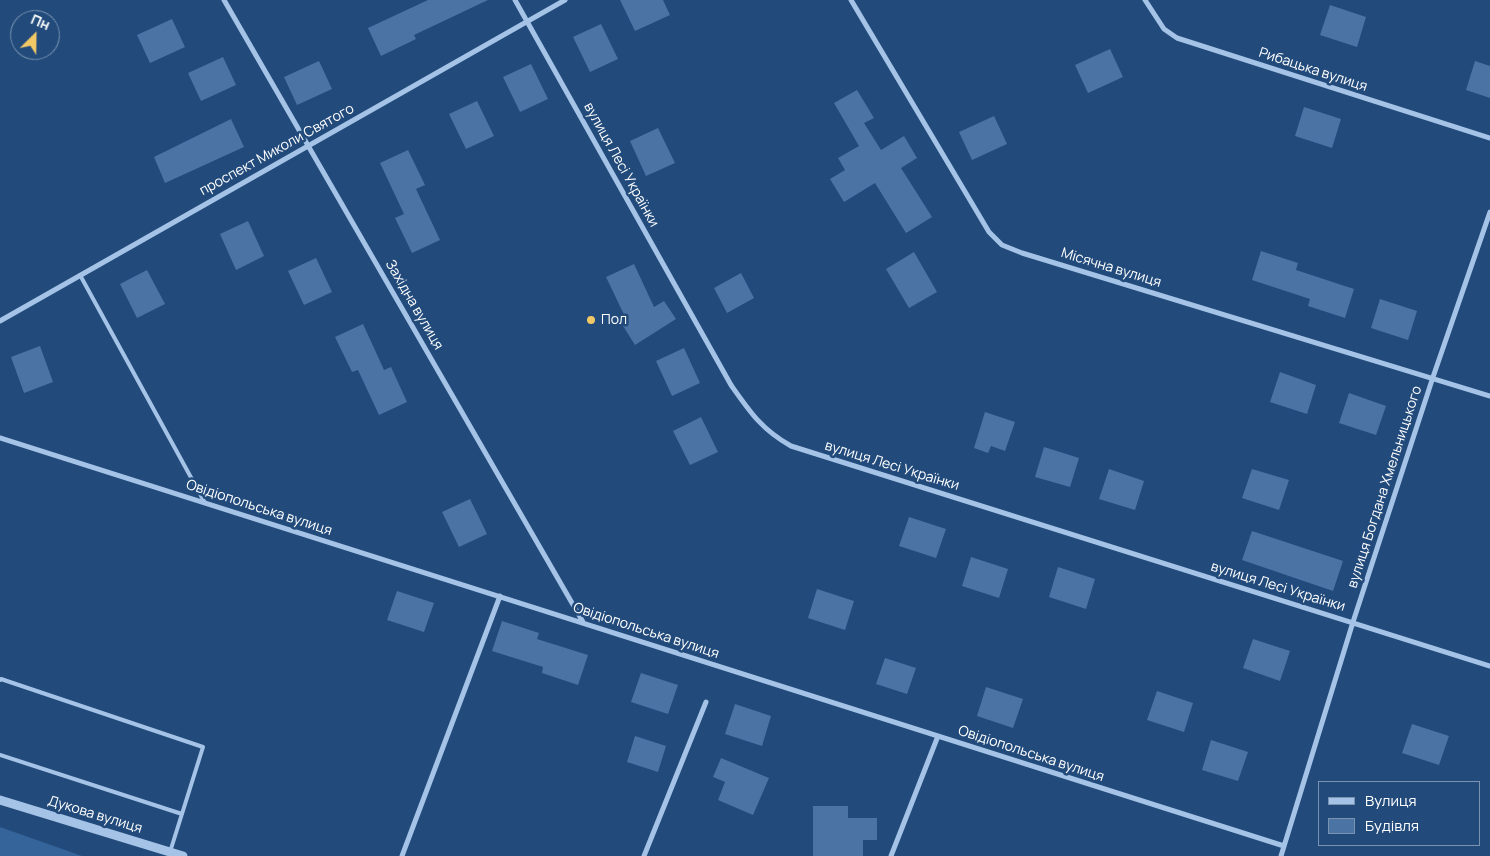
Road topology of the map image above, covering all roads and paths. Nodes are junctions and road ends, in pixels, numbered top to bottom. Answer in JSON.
{"nodes":[{"id":1,"x":224,"y":0,"type":"edge"},
{"id":2,"x":515,"y":0,"type":"edge"},
{"id":3,"x":566,"y":0,"type":"edge"},
{"id":4,"x":851,"y":0,"type":"edge"},
{"id":5,"x":1145,"y":0,"type":"edge"},
{"id":6,"x":528,"y":22,"type":"junction"},
{"id":7,"x":1490,"y":138,"type":"edge"},
{"id":8,"x":309,"y":144,"type":"junction"},
{"id":9,"x":1490,"y":212,"type":"edge"},
{"id":10,"x":80,"y":275,"type":"junction"},
{"id":11,"x":0,"y":321,"type":"edge"},
{"id":12,"x":1433,"y":377,"type":"junction"},
{"id":13,"x":1490,"y":396,"type":"edge"},
{"id":14,"x":0,"y":438,"type":"edge"},
{"id":15,"x":205,"y":503,"type":"junction"},
{"id":16,"x":500,"y":596,"type":"junction"},
{"id":17,"x":583,"y":622,"type":"junction"},
{"id":18,"x":1353,"y":622,"type":"junction"},
{"id":19,"x":1490,"y":666,"type":"edge"},
{"id":20,"x":0,"y":680,"type":"edge"},
{"id":21,"x":706,"y":702,"type":"dead end"},
{"id":22,"x":938,"y":736,"type":"junction"},
{"id":23,"x":0,"y":755,"type":"edge"},
{"id":24,"x":0,"y":800,"type":"edge"},
{"id":25,"x":182,"y":814,"type":"junction"},
{"id":26,"x":1284,"y":846,"type":"junction"},
{"id":27,"x":170,"y":852,"type":"junction"},
{"id":28,"x":183,"y":856,"type":"edge"},
{"id":29,"x":402,"y":856,"type":"edge"},
{"id":30,"x":644,"y":856,"type":"edge"},
{"id":31,"x":892,"y":856,"type":"edge"},
{"id":32,"x":1280,"y":856,"type":"edge"}],
"edges":[{"from":1,"to":8,"type":"street","name":"Західна вулиця"},
{"from":2,"to":6,"type":"street","name":"вулиця Лесі Українки"},
{"from":3,"to":6,"type":"street","name":"проспект Миколи Святого"},
{"from":4,"to":12,"type":"street","name":"Місячна вулиця"},
{"from":5,"to":7,"type":"street","name":"Рибацька вулиця"},
{"from":6,"to":8,"type":"street","name":"проспект Миколи Святого"},
{"from":6,"to":18,"type":"street","name":"вулиця Лесі Українки"},
{"from":8,"to":10,"type":"street","name":"проспект Миколи Святого"},
{"from":8,"to":17,"type":"street","name":"Західна вулиця"},
{"from":9,"to":12,"type":"street","name":"вулиця Богдана Хмельницького"},
{"from":10,"to":11,"type":"street","name":"проспект Миколи Святого"},
{"from":10,"to":15,"type":"lane"},
{"from":12,"to":13,"type":"street","name":"Місячна вулиця"},
{"from":12,"to":18,"type":"street","name":"вулиця Богдана Хмельницького"},
{"from":14,"to":15,"type":"street","name":"Овідіопольська вулиця"},
{"from":15,"to":16,"type":"street","name":"Овідіопольська вулиця"},
{"from":16,"to":17,"type":"street","name":"Овідіопольська вулиця"},
{"from":16,"to":29,"type":"street"},
{"from":17,"to":22,"type":"street","name":"Овідіопольська вулиця"},
{"from":18,"to":19,"type":"street","name":"вулиця Лесі Українки"},
{"from":18,"to":26,"type":"street","name":"вулиця Богдана Хмельницького"},
{"from":20,"to":25,"type":"lane"},
{"from":21,"to":30,"type":"street"},
{"from":22,"to":26,"type":"street","name":"Овідіопольська вулиця"},
{"from":22,"to":31,"type":"street"},
{"from":23,"to":25,"type":"lane"},
{"from":24,"to":27,"type":"street","name":"Дукова вулиця"},
{"from":25,"to":27,"type":"lane"},
{"from":26,"to":32,"type":"street","name":"вулиця Богдана Хмельницького"},
{"from":27,"to":28,"type":"street","name":"Дукова вулиця"}]}
